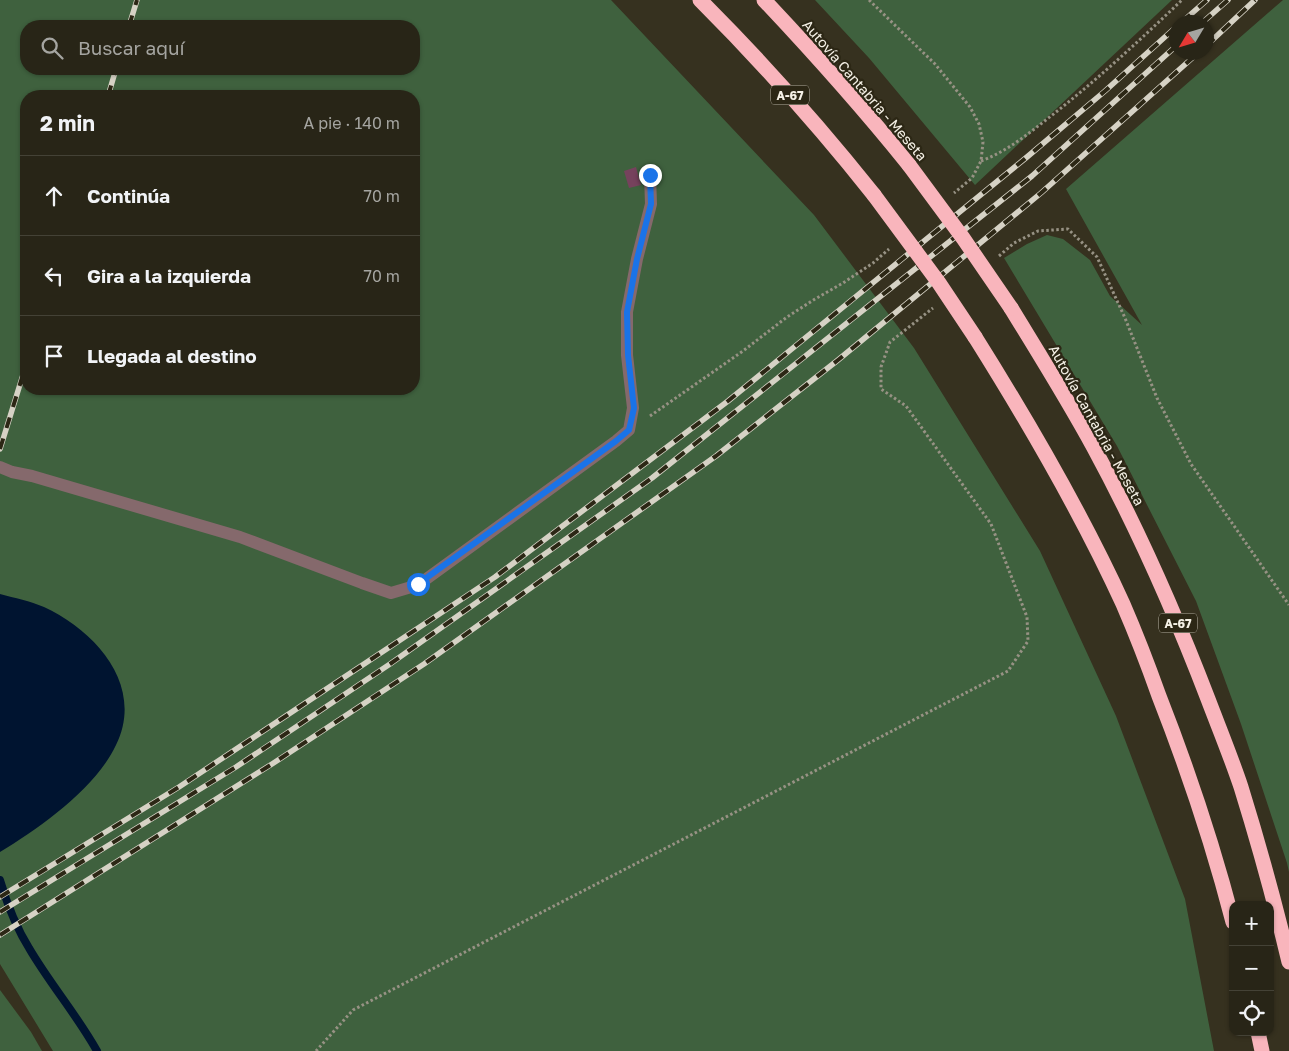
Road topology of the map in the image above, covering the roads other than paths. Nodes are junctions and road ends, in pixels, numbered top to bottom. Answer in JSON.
{"nodes":[{"id":1,"x":700,"y":0,"type":"edge"},
{"id":2,"x":764,"y":0,"type":"edge"},
{"id":3,"x":650,"y":175,"type":"dead end"},
{"id":4,"x":0,"y":467,"type":"edge"},
{"id":5,"x":1229,"y":908,"type":"edge"},
{"id":6,"x":1289,"y":962,"type":"edge"},
{"id":7,"x":1259,"y":1036,"type":"edge"},
{"id":8,"x":1262,"y":1051,"type":"edge"}],
"edges":[{"from":1,"to":5,"type":"highway","number":"A-67","bridge":true},
{"from":2,"to":6,"type":"highway","name":"Autovía Cantabria - Meseta","number":"A-67","bridge":true},
{"from":3,"to":4,"type":"street"},
{"from":7,"to":8,"type":"highway"}]}
